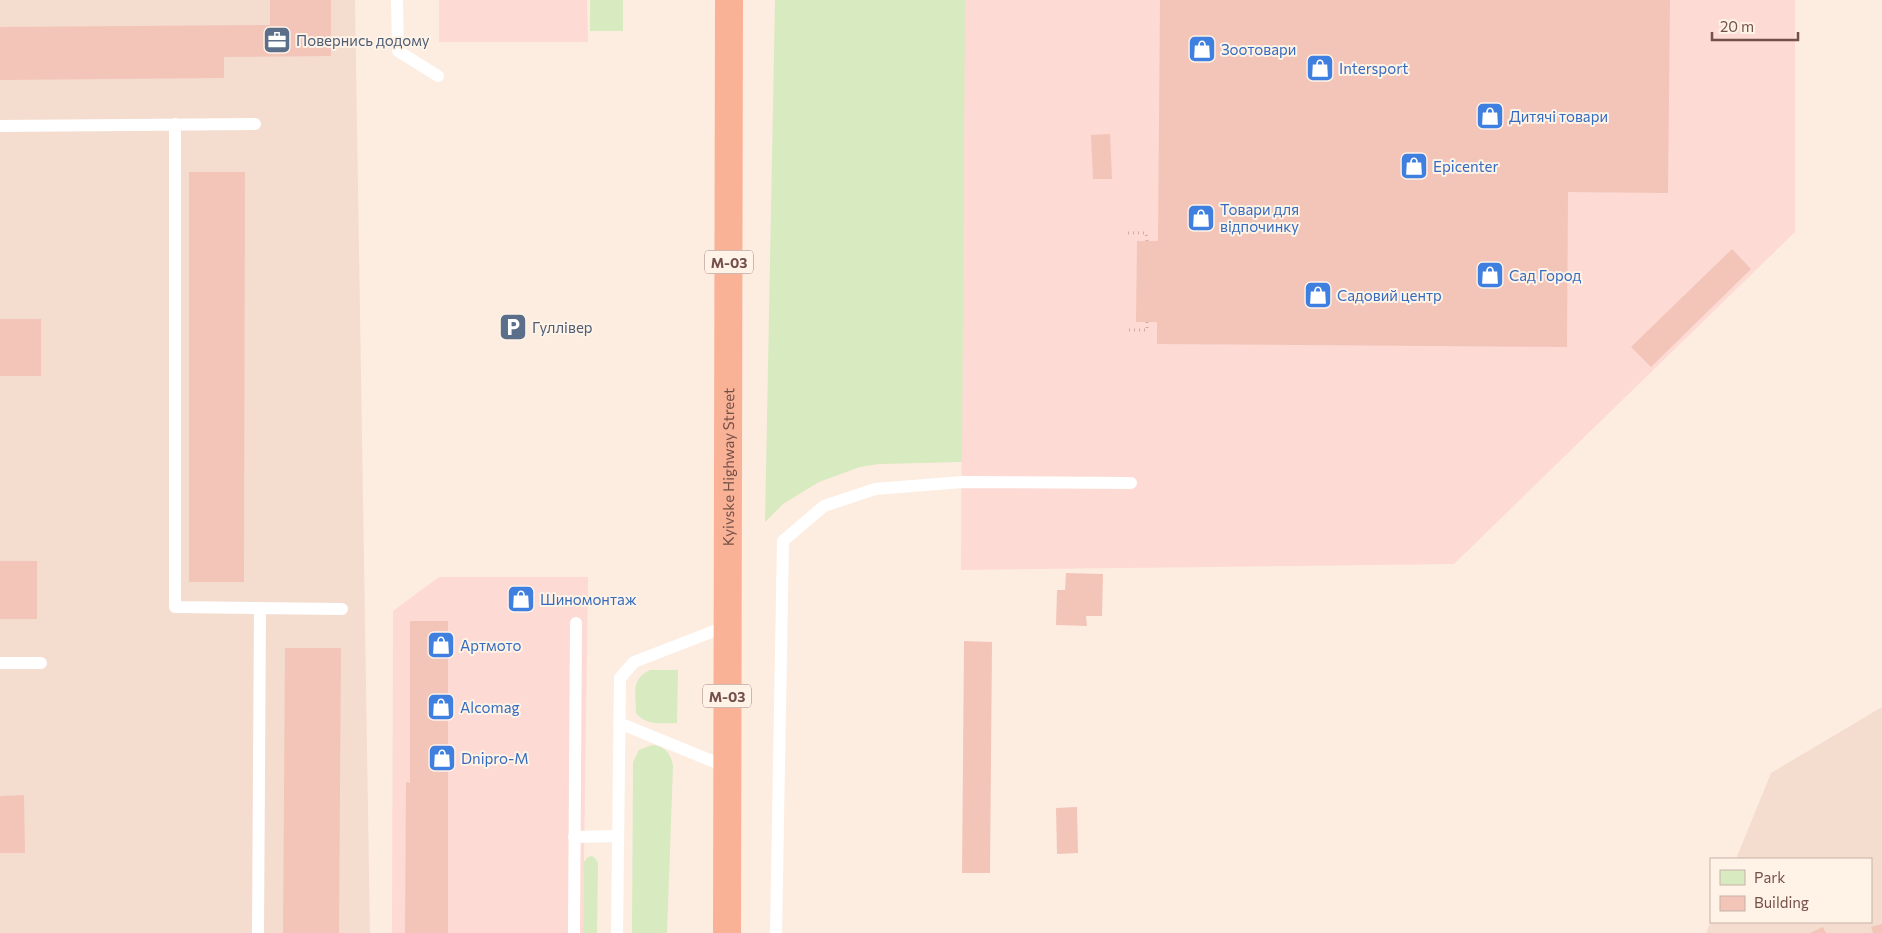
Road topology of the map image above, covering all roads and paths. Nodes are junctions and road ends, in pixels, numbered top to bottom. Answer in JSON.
{"nodes":[{"id":1,"x":397,"y":0,"type":"edge"},
{"id":2,"x":729,"y":0,"type":"edge"},
{"id":3,"x":438,"y":76,"type":"dead end"},
{"id":4,"x":175,"y":124,"type":"junction"},
{"id":5,"x":255,"y":124,"type":"dead end"},
{"id":6,"x":0,"y":126,"type":"edge"},
{"id":7,"x":1128,"y":233,"type":"dead end"},
{"id":8,"x":1146,"y":241,"type":"dead end"},
{"id":9,"x":1147,"y":322,"type":"dead end"},
{"id":10,"x":1129,"y":330,"type":"dead end"},
{"id":11,"x":1131,"y":483,"type":"dead end"},
{"id":12,"x":260,"y":608,"type":"junction"},
{"id":13,"x":342,"y":608,"type":"dead end"},
{"id":14,"x":576,"y":623,"type":"dead end"},
{"id":15,"x":728,"y":626,"type":"junction"},
{"id":16,"x":0,"y":663,"type":"edge"},
{"id":17,"x":41,"y":663,"type":"dead end"},
{"id":18,"x":619,"y":723,"type":"junction"},
{"id":19,"x":727,"y":767,"type":"junction"},
{"id":20,"x":618,"y":836,"type":"junction"},
{"id":21,"x":574,"y":837,"type":"junction"},
{"id":22,"x":727,"y":858,"type":"junction"},
{"id":23,"x":258,"y":933,"type":"edge"},
{"id":24,"x":574,"y":933,"type":"edge"},
{"id":25,"x":616,"y":933,"type":"edge"},
{"id":26,"x":727,"y":933,"type":"edge"},
{"id":27,"x":743,"y":933,"type":"edge"},
{"id":28,"x":776,"y":933,"type":"edge"}],
"edges":[{"from":1,"to":3,"type":"lane"},
{"from":2,"to":15,"type":"highway","name":"Kyivske Highway Street","number":"М-03"},
{"from":4,"to":5,"type":"lane"},
{"from":4,"to":6,"type":"lane"},
{"from":4,"to":12,"type":"lane"},
{"from":7,"to":8,"type":"path"},
{"from":9,"to":10,"type":"path"},
{"from":11,"to":28,"type":"lane"},
{"from":12,"to":13,"type":"lane"},
{"from":12,"to":23,"type":"lane"},
{"from":14,"to":21,"type":"lane"},
{"from":15,"to":18,"type":"lane"},
{"from":15,"to":19,"type":"highway","name":"Kyivske Highway Street","number":"М-03"},
{"from":16,"to":17,"type":"lane"},
{"from":18,"to":19,"type":"lane"},
{"from":18,"to":20,"type":"lane"},
{"from":19,"to":22,"type":"highway","name":"Kyivske Highway Street","number":"М-03"},
{"from":20,"to":21,"type":"lane"},
{"from":20,"to":25,"type":"lane"},
{"from":21,"to":24,"type":"lane"},
{"from":22,"to":26,"type":"highway","name":"Kyivske Highway Street","number":"М-03"},
{"from":22,"to":27,"type":"highway"}]}
